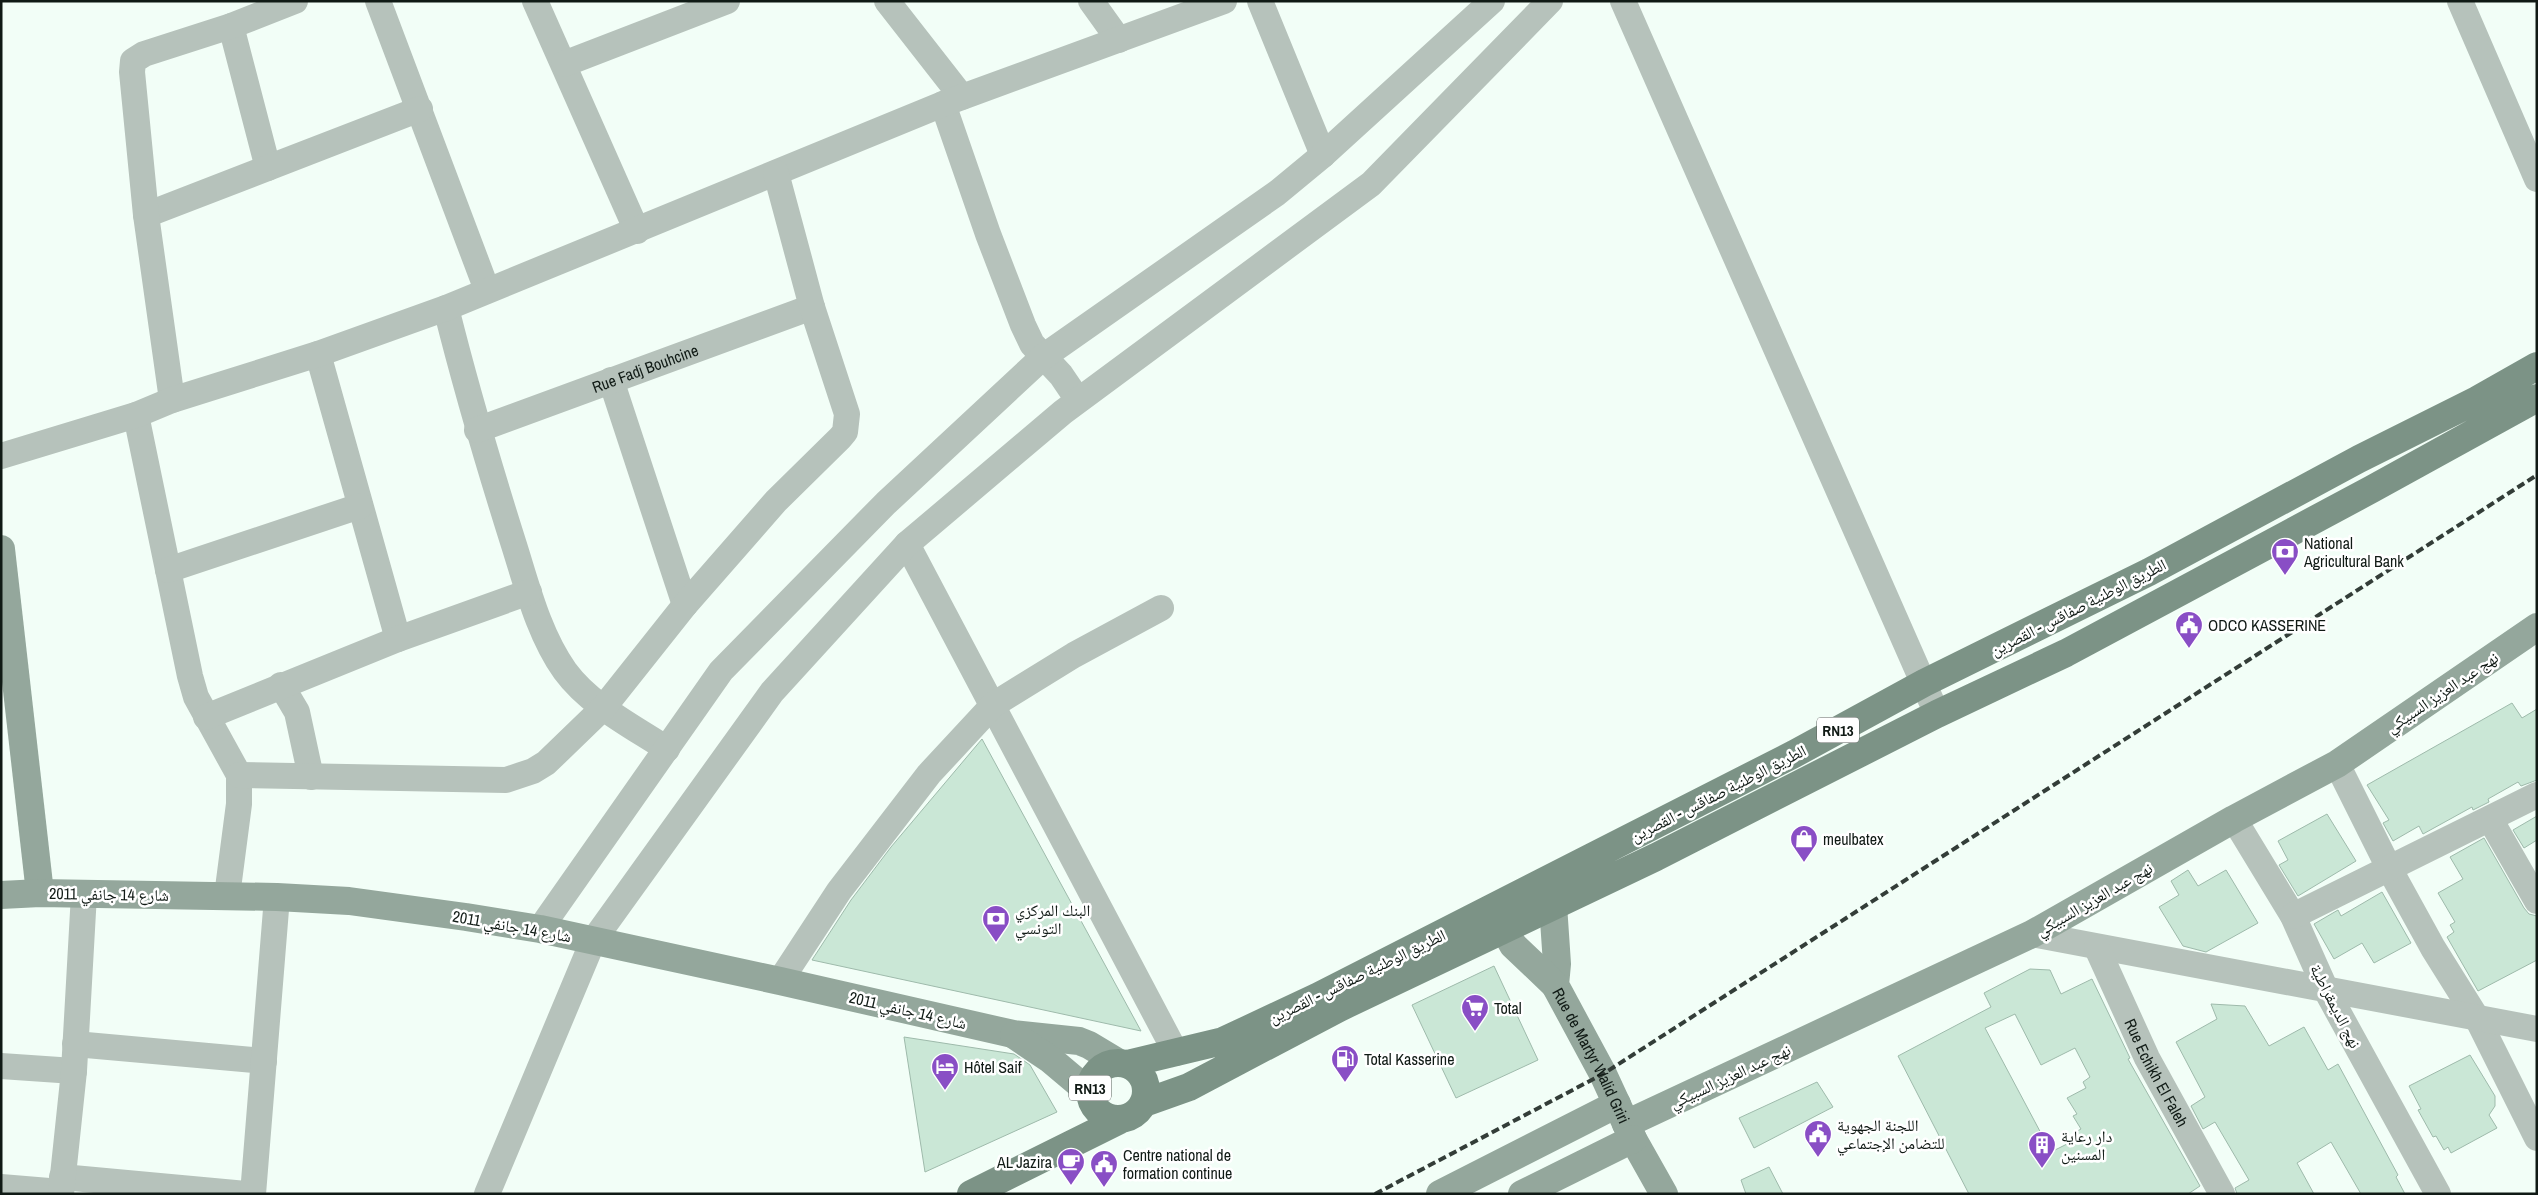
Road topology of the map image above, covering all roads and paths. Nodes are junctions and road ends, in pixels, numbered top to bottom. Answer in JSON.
{"nodes":[{"id":1,"x":295,"y":1,"type":"edge"},
{"id":2,"x":378,"y":1,"type":"edge"},
{"id":3,"x":535,"y":1,"type":"edge"},
{"id":4,"x":727,"y":1,"type":"edge"},
{"id":5,"x":887,"y":1,"type":"edge"},
{"id":6,"x":1092,"y":1,"type":"edge"},
{"id":7,"x":1224,"y":1,"type":"edge"},
{"id":8,"x":1260,"y":1,"type":"edge"},
{"id":9,"x":1492,"y":1,"type":"edge"},
{"id":10,"x":1550,"y":1,"type":"edge"},
{"id":11,"x":1624,"y":1,"type":"edge"},
{"id":12,"x":2460,"y":1,"type":"edge"},
{"id":13,"x":231,"y":26,"type":"junction"},
{"id":14,"x":1119,"y":40,"type":"junction"},
{"id":15,"x":564,"y":64,"type":"junction"},
{"id":16,"x":952,"y":101,"type":"junction"},
{"id":17,"x":420,"y":109,"type":"junction"},
{"id":18,"x":1323,"y":155,"type":"junction"},
{"id":19,"x":268,"y":168,"type":"junction"},
{"id":20,"x":776,"y":173,"type":"junction"},
{"id":21,"x":2537,"y":179,"type":"edge"},
{"id":22,"x":146,"y":215,"type":"junction"},
{"id":23,"x":637,"y":231,"type":"junction"},
{"id":24,"x":487,"y":290,"type":"junction"},
{"id":25,"x":812,"y":307,"type":"junction"},
{"id":26,"x":446,"y":308,"type":"junction"},
{"id":27,"x":318,"y":354,"type":"junction"},
{"id":28,"x":1043,"y":357,"type":"junction"},
{"id":29,"x":2537,"y":366,"type":"edge"},
{"id":30,"x":612,"y":380,"type":"junction"},
{"id":31,"x":2537,"y":398,"type":"edge"},
{"id":32,"x":172,"y":400,"type":"junction"},
{"id":33,"x":1078,"y":400,"type":"junction"},
{"id":34,"x":2478,"y":400,"type":"junction"},
{"id":35,"x":136,"y":414,"type":"junction"},
{"id":36,"x":2492,"y":423,"type":"junction"},
{"id":37,"x":477,"y":430,"type":"junction"},
{"id":38,"x":1,"y":456,"type":"edge"},
{"id":39,"x":2359,"y":459,"type":"junction"},
{"id":40,"x":2372,"y":489,"type":"junction"},
{"id":41,"x":360,"y":506,"type":"junction"},
{"id":42,"x":2210,"y":539,"type":"junction"},
{"id":43,"x":907,"y":544,"type":"junction"},
{"id":44,"x":1,"y":550,"type":"edge"},
{"id":45,"x":2223,"y":568,"type":"junction"},
{"id":46,"x":168,"y":570,"type":"junction"},
{"id":47,"x":529,"y":592,"type":"junction"},
{"id":48,"x":685,"y":605,"type":"junction"},
{"id":49,"x":1161,"y":608,"type":"dead end"},
{"id":50,"x":2537,"y":627,"type":"edge"},
{"id":51,"x":398,"y":639,"type":"junction"},
{"id":52,"x":1924,"y":684,"type":"junction"},
{"id":53,"x":281,"y":685,"type":"junction"},
{"id":54,"x":993,"y":705,"type":"junction"},
{"id":55,"x":604,"y":707,"type":"junction"},
{"id":56,"x":1937,"y":714,"type":"junction"},
{"id":57,"x":206,"y":717,"type":"junction"},
{"id":58,"x":667,"y":749,"type":"junction"},
{"id":59,"x":2337,"y":764,"type":"junction"},
{"id":60,"x":239,"y":775,"type":"junction"},
{"id":61,"x":311,"y":777,"type":"junction"},
{"id":62,"x":2537,"y":795,"type":"edge"},
{"id":63,"x":2234,"y":819,"type":"junction"},
{"id":64,"x":2490,"y":819,"type":"junction"},
{"id":65,"x":2389,"y":868,"type":"junction"},
{"id":66,"x":40,"y":893,"type":"junction"},
{"id":67,"x":84,"y":894,"type":"junction"},
{"id":68,"x":1547,"y":894,"type":"junction"},
{"id":69,"x":1,"y":895,"type":"edge"},
{"id":70,"x":227,"y":896,"type":"junction"},
{"id":71,"x":277,"y":897,"type":"junction"},
{"id":72,"x":2537,"y":901,"type":"edge"},
{"id":73,"x":2293,"y":916,"type":"junction"},
{"id":74,"x":1497,"y":919,"type":"junction"},
{"id":75,"x":540,"y":930,"type":"junction"},
{"id":76,"x":2032,"y":934,"type":"junction"},
{"id":77,"x":593,"y":941,"type":"junction"},
{"id":78,"x":2097,"y":948,"type":"junction"},
{"id":79,"x":780,"y":980,"type":"junction"},
{"id":80,"x":1555,"y":985,"type":"junction"},
{"id":81,"x":2326,"y":990,"type":"junction"},
{"id":82,"x":2478,"y":1020,"type":"junction"},
{"id":83,"x":2537,"y":1029,"type":"edge"},
{"id":84,"x":1012,"y":1034,"type":"junction"},
{"id":85,"x":75,"y":1044,"type":"junction"},
{"id":86,"x":1176,"y":1053,"type":"junction"},
{"id":87,"x":264,"y":1061,"type":"junction"},
{"id":88,"x":1123,"y":1063,"type":"junction"},
{"id":89,"x":1,"y":1066,"type":"edge"},
{"id":90,"x":74,"y":1071,"type":"junction"},
{"id":91,"x":1090,"y":1097,"type":"junction"},
{"id":92,"x":1144,"y":1103,"type":"junction"},
{"id":93,"x":1122,"y":1119,"type":"junction"},
{"id":94,"x":1625,"y":1122,"type":"junction"},
{"id":95,"x":2537,"y":1138,"type":"edge"},
{"id":96,"x":1046,"y":1156,"type":"junction"},
{"id":97,"x":1,"y":1188,"type":"edge"},
{"id":98,"x":61,"y":1188,"type":"edge"},
{"id":99,"x":246,"y":1194,"type":"edge"},
{"id":100,"x":253,"y":1194,"type":"edge"},
{"id":101,"x":487,"y":1194,"type":"edge"},
{"id":102,"x":971,"y":1194,"type":"edge"},
{"id":103,"x":1440,"y":1194,"type":"edge"},
{"id":104,"x":1522,"y":1194,"type":"edge"},
{"id":105,"x":1664,"y":1194,"type":"edge"},
{"id":106,"x":2222,"y":1194,"type":"edge"},
{"id":107,"x":2438,"y":1194,"type":"edge"}],
"edges":[{"from":1,"to":13,"type":"street"},
{"from":2,"to":17,"type":"street"},
{"from":3,"to":15,"type":"street"},
{"from":4,"to":15,"type":"street"},
{"from":5,"to":16,"type":"street"},
{"from":6,"to":14,"type":"street"},
{"from":7,"to":14,"type":"street"},
{"from":8,"to":18,"type":"street"},
{"from":9,"to":18,"type":"street"},
{"from":10,"to":33,"type":"street"},
{"from":11,"to":52,"type":"street"},
{"from":12,"to":21,"type":"street"},
{"from":13,"to":19,"type":"street"},
{"from":13,"to":22,"type":"street"},
{"from":14,"to":16,"type":"street"},
{"from":15,"to":23,"type":"street"},
{"from":16,"to":20,"type":"street"},
{"from":16,"to":28,"type":"street"},
{"from":17,"to":19,"type":"street"},
{"from":17,"to":24,"type":"street"},
{"from":18,"to":28,"type":"street"},
{"from":19,"to":22,"type":"street"},
{"from":20,"to":23,"type":"street"},
{"from":20,"to":25,"type":"street"},
{"from":22,"to":32,"type":"street"},
{"from":23,"to":24,"type":"street"},
{"from":24,"to":26,"type":"street"},
{"from":25,"to":30,"type":"street","name":"Rue Fadj Bouhcine"},
{"from":25,"to":48,"type":"street"},
{"from":26,"to":27,"type":"street"},
{"from":26,"to":37,"type":"street"},
{"from":27,"to":32,"type":"street"},
{"from":27,"to":41,"type":"street"},
{"from":28,"to":33,"type":"street"},
{"from":28,"to":58,"type":"street"},
{"from":29,"to":34,"type":"main road","name":"الطريق الوطنية صفاقس - القصرين","number":"RN13"},
{"from":30,"to":37,"type":"street","name":"Rue Fadj Bouhcine"},
{"from":30,"to":48,"type":"street"},
{"from":31,"to":36,"type":"main road","name":"الطريق الوطنية صفاقس - القصرين","number":"RN13"},
{"from":32,"to":35,"type":"street"},
{"from":33,"to":43,"type":"street"},
{"from":34,"to":36,"type":"main road"},
{"from":34,"to":39,"type":"main road","name":"الطريق الوطنية صفاقس - القصرين","number":"RN13"},
{"from":35,"to":38,"type":"street"},
{"from":35,"to":46,"type":"street"},
{"from":36,"to":40,"type":"main road","name":"الطريق الوطنية صفاقس - القصرين","number":"RN13"},
{"from":37,"to":47,"type":"street"},
{"from":39,"to":40,"type":"main road"},
{"from":39,"to":42,"type":"main road","name":"الطريق الوطنية صفاقس - القصرين","number":"RN13"},
{"from":40,"to":45,"type":"main road","name":"الطريق الوطنية صفاقس - القصرين","number":"RN13"},
{"from":41,"to":46,"type":"street"},
{"from":41,"to":51,"type":"street"},
{"from":42,"to":45,"type":"main road"},
{"from":42,"to":52,"type":"main road","name":"الطريق الوطنية صفاقس - القصرين","number":"RN13"},
{"from":43,"to":54,"type":"street"},
{"from":43,"to":77,"type":"street"},
{"from":44,"to":66,"type":"street"},
{"from":45,"to":56,"type":"main road","name":"الطريق الوطنية صفاقس - القصرين","number":"RN13"},
{"from":46,"to":57,"type":"street"},
{"from":47,"to":51,"type":"street"},
{"from":47,"to":55,"type":"street"},
{"from":48,"to":55,"type":"street"},
{"from":49,"to":54,"type":"street"},
{"from":50,"to":59,"type":"street","name":"نهج عبد العزيز السبيكي"},
{"from":51,"to":53,"type":"street"},
{"from":52,"to":56,"type":"street"},
{"from":52,"to":68,"type":"main road","name":"الطريق الوطنية صفاقس - القصرين","number":"RN13"},
{"from":53,"to":57,"type":"street"},
{"from":53,"to":61,"type":"street"},
{"from":54,"to":79,"type":"street"},
{"from":54,"to":86,"type":"street"},
{"from":55,"to":58,"type":"street"},
{"from":55,"to":61,"type":"street"},
{"from":56,"to":68,"type":"main road","name":"الطريق الوطنية صفاقس - القصرين","number":"RN13"},
{"from":57,"to":60,"type":"street"},
{"from":58,"to":75,"type":"street"},
{"from":59,"to":63,"type":"street","name":"نهج عبد العزيز السبيكي"},
{"from":59,"to":65,"type":"street"},
{"from":60,"to":61,"type":"street"},
{"from":60,"to":70,"type":"street"},
{"from":62,"to":64,"type":"street"},
{"from":63,"to":73,"type":"street","name":"نهج الديمقراطية"},
{"from":63,"to":76,"type":"street","name":"نهج عبد العزيز السبيكي"},
{"from":64,"to":65,"type":"street"},
{"from":64,"to":72,"type":"street"},
{"from":65,"to":73,"type":"street"},
{"from":65,"to":82,"type":"street"},
{"from":66,"to":67,"type":"street","name":"شارع 14 جانفي 2011"},
{"from":66,"to":69,"type":"street","name":"شارع 14 جانفي 2011"},
{"from":67,"to":70,"type":"street","name":"شارع 14 جانفي 2011"},
{"from":67,"to":85,"type":"street"},
{"from":68,"to":74,"type":"main road","name":"الطريق الوطنية صفاقس - القصرين","number":"RN13"},
{"from":68,"to":80,"type":"street","name":"Rue de Martyr Walid Griri"},
{"from":70,"to":71,"type":"street","name":"شارع 14 جانفي 2011"},
{"from":71,"to":75,"type":"street","name":"شارع 14 جانفي 2011"},
{"from":71,"to":87,"type":"street"},
{"from":73,"to":81,"type":"street","name":"نهج الديمقراطية"},
{"from":74,"to":80,"type":"street"},
{"from":74,"to":86,"type":"main road","name":"الطريق الوطنية صفاقس - القصرين","number":"RN13"},
{"from":74,"to":92,"type":"main road","name":"الطريق الوطنية صفاقس - القصرين","number":"RN13"},
{"from":75,"to":77,"type":"street","name":"شارع 14 جانفي 2011"},
{"from":76,"to":78,"type":"street"},
{"from":76,"to":94,"type":"street","name":"نهج عبد العزيز السبيكي"},
{"from":77,"to":79,"type":"street","name":"شارع 14 جانفي 2011"},
{"from":77,"to":101,"type":"street"},
{"from":78,"to":81,"type":"street"},
{"from":78,"to":106,"type":"street","name":"Rue Echikh El Faleh"},
{"from":79,"to":84,"type":"street","name":"شارع 14 جانفي 2011"},
{"from":80,"to":94,"type":"street","name":"Rue de Martyr Walid Griri"},
{"from":81,"to":82,"type":"street"},
{"from":81,"to":107,"type":"street","name":"نهج الديمقراطية"},
{"from":82,"to":83,"type":"street"},
{"from":82,"to":95,"type":"street"},
{"from":84,"to":88,"type":"street","name":"شارع 14 جانفي 2011"},
{"from":84,"to":91,"type":"street","name":"شارع 14 جانفي 2011"},
{"from":85,"to":87,"type":"street"},
{"from":85,"to":90,"type":"street"},
{"from":86,"to":88,"type":"main road","name":"الطريق الوطنية صفاقس - القصرين","number":"RN13"},
{"from":87,"to":100,"type":"street"},
{"from":88,"to":91,"type":"main road","number":"RN13"},
{"from":88,"to":92,"type":"main road","number":"RN13"},
{"from":89,"to":90,"type":"street"},
{"from":90,"to":98,"type":"street"},
{"from":91,"to":93,"type":"main road","number":"RN13"},
{"from":91,"to":96,"type":"main road","number":"RN13"},
{"from":92,"to":93,"type":"main road","number":"RN13"},
{"from":93,"to":96,"type":"main road","number":"RN13"},
{"from":94,"to":103,"type":"street","name":"نهج عبد العزيز السبيكي"},
{"from":94,"to":104,"type":"street","name":"نهج عبد العزيز السبيكي"},
{"from":94,"to":105,"type":"street","name":"Rue de Martyr Walid Griri"},
{"from":96,"to":102,"type":"main road","number":"RN13"},
{"from":97,"to":98,"type":"street"},
{"from":98,"to":99,"type":"street"}]}
